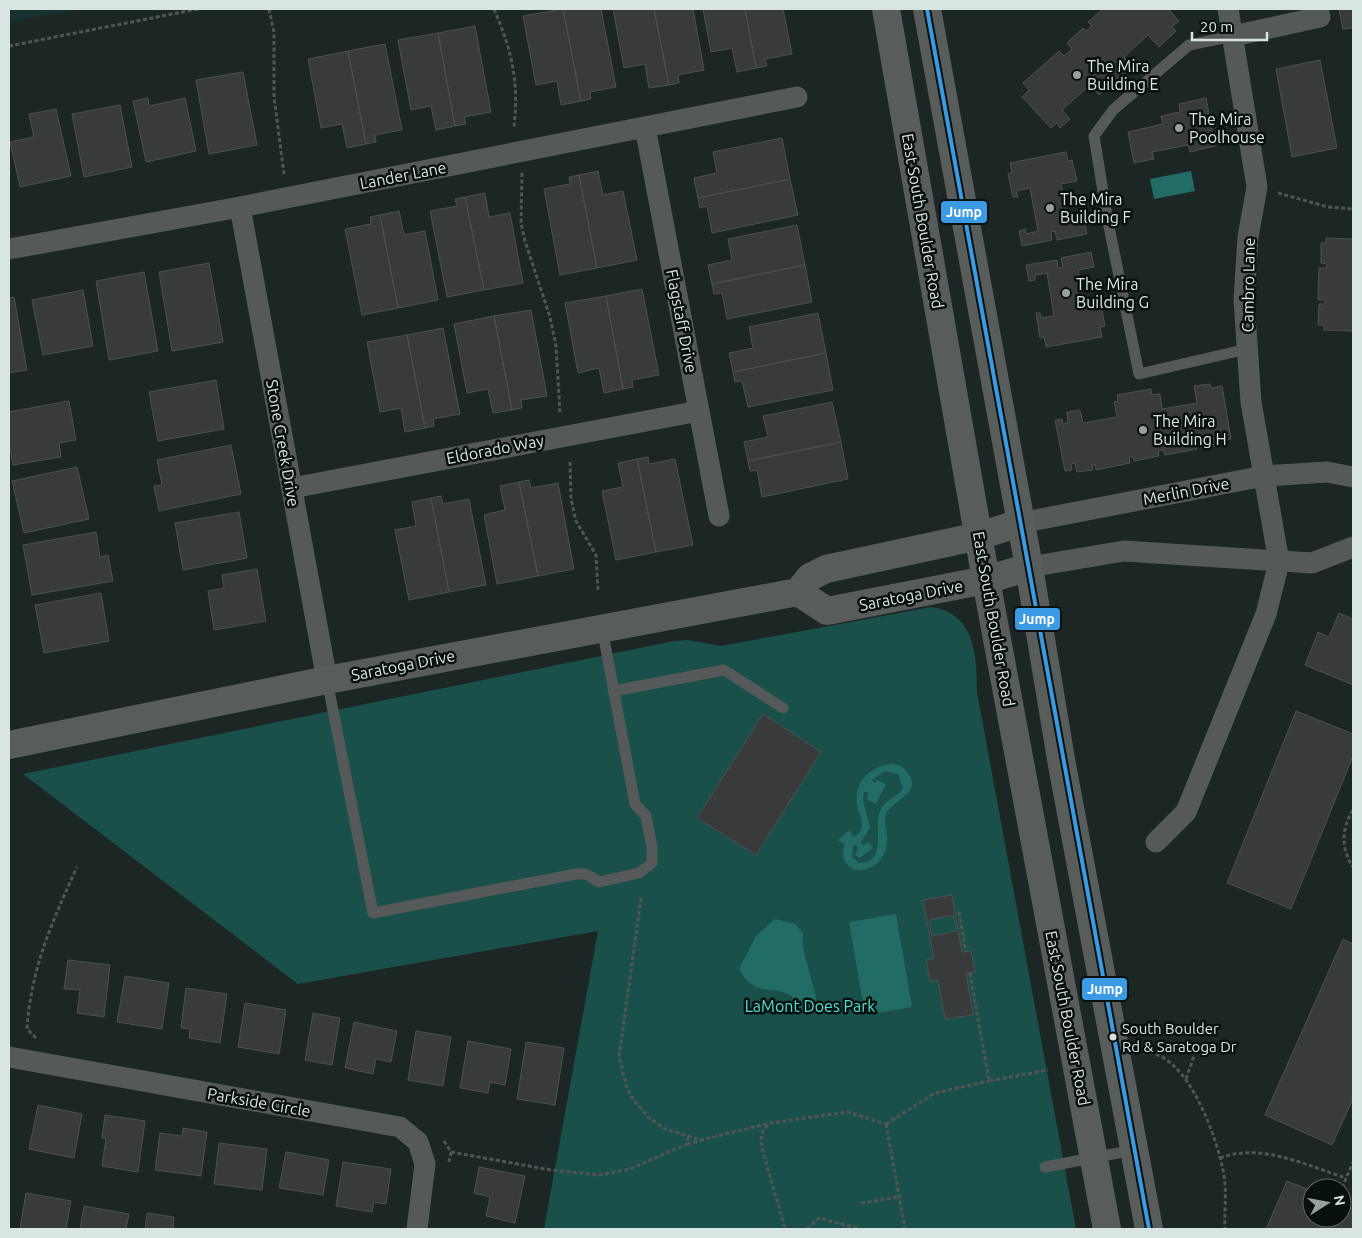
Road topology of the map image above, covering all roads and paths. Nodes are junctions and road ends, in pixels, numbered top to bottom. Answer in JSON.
{"nodes":[{"id":1,"x":198,"y":9,"type":"edge"},
{"id":2,"x":269,"y":9,"type":"edge"},
{"id":3,"x":494,"y":9,"type":"edge"},
{"id":4,"x":886,"y":9,"type":"edge"},
{"id":5,"x":927,"y":9,"type":"edge"},
{"id":6,"x":1228,"y":9,"type":"edge"},
{"id":7,"x":1318,"y":9,"type":"edge"},
{"id":8,"x":1233,"y":36,"type":"junction"},
{"id":9,"x":9,"y":46,"type":"edge"},
{"id":10,"x":796,"y":97,"type":"dead end"},
{"id":11,"x":514,"y":127,"type":"dead end"},
{"id":12,"x":644,"y":127,"type":"junction"},
{"id":13,"x":522,"y":173,"type":"dead end"},
{"id":14,"x":1257,"y":187,"type":"junction"},
{"id":15,"x":272,"y":200,"type":"junction"},
{"id":16,"x":240,"y":207,"type":"junction"},
{"id":17,"x":1353,"y":209,"type":"edge"},
{"id":18,"x":9,"y":249,"type":"edge"},
{"id":19,"x":1247,"y":350,"type":"junction"},
{"id":20,"x":699,"y":411,"type":"junction"},
{"id":21,"x":560,"y":413,"type":"dead end"},
{"id":22,"x":570,"y":462,"type":"dead end"},
{"id":23,"x":1264,"y":476,"type":"junction"},
{"id":24,"x":1353,"y":478,"type":"edge"},
{"id":25,"x":292,"y":488,"type":"junction"},
{"id":26,"x":719,"y":516,"type":"dead end"},
{"id":27,"x":1020,"y":523,"type":"junction"},
{"id":28,"x":979,"y":536,"type":"junction"},
{"id":29,"x":1353,"y":547,"type":"edge"},
{"id":30,"x":1279,"y":562,"type":"junction"},
{"id":31,"x":1029,"y":568,"type":"junction"},
{"id":32,"x":986,"y":580,"type":"junction"},
{"id":33,"x":598,"y":591,"type":"dead end"},
{"id":34,"x":798,"y":592,"type":"junction"},
{"id":35,"x":602,"y":628,"type":"junction"},
{"id":36,"x":327,"y":680,"type":"junction"},
{"id":37,"x":613,"y":691,"type":"junction"},
{"id":38,"x":783,"y":708,"type":"dead end"},
{"id":39,"x":9,"y":745,"type":"edge"},
{"id":40,"x":1353,"y":810,"type":"edge"},
{"id":41,"x":1156,"y":842,"type":"dead end"},
{"id":42,"x":77,"y":867,"type":"dead end"},
{"id":43,"x":1353,"y":867,"type":"edge"},
{"id":44,"x":641,"y":898,"type":"dead end"},
{"id":45,"x":959,"y":912,"type":"dead end"},
{"id":46,"x":966,"y":952,"type":"dead end"},
{"id":47,"x":970,"y":973,"type":"dead end"},
{"id":48,"x":40,"y":1043,"type":"dead end"},
{"id":49,"x":1140,"y":1053,"type":"dead end"},
{"id":50,"x":1194,"y":1056,"type":"dead end"},
{"id":51,"x":9,"y":1057,"type":"edge"},
{"id":52,"x":1048,"y":1070,"type":"dead end"},
{"id":53,"x":1186,"y":1078,"type":"junction"},
{"id":54,"x":989,"y":1081,"type":"junction"},
{"id":55,"x":770,"y":1122,"type":"junction"},
{"id":56,"x":886,"y":1124,"type":"junction"},
{"id":57,"x":748,"y":1128,"type":"junction"},
{"id":58,"x":761,"y":1134,"type":"junction"},
{"id":59,"x":441,"y":1137,"type":"dead end"},
{"id":60,"x":688,"y":1137,"type":"junction"},
{"id":61,"x":706,"y":1140,"type":"junction"},
{"id":62,"x":687,"y":1144,"type":"junction"},
{"id":63,"x":1136,"y":1150,"type":"junction"},
{"id":64,"x":451,"y":1152,"type":"junction"},
{"id":65,"x":1094,"y":1158,"type":"junction"},
{"id":66,"x":1220,"y":1158,"type":"junction"},
{"id":67,"x":1353,"y":1162,"type":"edge"},
{"id":68,"x":1044,"y":1167,"type":"dead end"},
{"id":69,"x":448,"y":1172,"type":"dead end"},
{"id":70,"x":1346,"y":1178,"type":"joint"},
{"id":71,"x":899,"y":1197,"type":"junction"},
{"id":72,"x":861,"y":1203,"type":"dead end"},
{"id":73,"x":417,"y":1229,"type":"edge"},
{"id":74,"x":788,"y":1229,"type":"edge"},
{"id":75,"x":807,"y":1229,"type":"edge"},
{"id":76,"x":861,"y":1229,"type":"edge"},
{"id":77,"x":905,"y":1229,"type":"edge"},
{"id":78,"x":1107,"y":1229,"type":"edge"},
{"id":79,"x":1149,"y":1229,"type":"edge"},
{"id":80,"x":1225,"y":1229,"type":"edge"}],
"edges":[{"from":1,"to":9,"type":"path"},
{"from":2,"to":15,"type":"path"},
{"from":3,"to":11,"type":"path"},
{"from":4,"to":28,"type":"main road","name":"East South Boulder Road"},
{"from":5,"to":27,"type":"main road"},
{"from":6,"to":8,"type":"street","name":"Cambro Lane"},
{"from":7,"to":8,"type":"street"},
{"from":8,"to":14,"type":"street","name":"Cambro Lane"},
{"from":8,"to":19,"type":"lane"},
{"from":10,"to":12,"type":"street","name":"Lander Lane"},
{"from":12,"to":15,"type":"street","name":"Lander Lane"},
{"from":12,"to":20,"type":"street","name":"Flagstaff Drive"},
{"from":13,"to":21,"type":"path"},
{"from":14,"to":17,"type":"path"},
{"from":14,"to":19,"type":"street","name":"Cambro Lane"},
{"from":15,"to":16,"type":"street","name":"Lander Lane"},
{"from":16,"to":18,"type":"street","name":"Lander Lane"},
{"from":16,"to":25,"type":"street","name":"Stone Creek Drive"},
{"from":19,"to":23,"type":"street","name":"Cambro Lane"},
{"from":20,"to":25,"type":"street","name":"Eldorado Way"},
{"from":20,"to":26,"type":"street","name":"Flagstaff Drive"},
{"from":22,"to":33,"type":"path"},
{"from":23,"to":24,"type":"street","name":"Merlin Drive"},
{"from":23,"to":27,"type":"street","name":"Merlin Drive"},
{"from":23,"to":30,"type":"street","name":"Cambro Lane"},
{"from":25,"to":36,"type":"street","name":"Stone Creek Drive"},
{"from":27,"to":28,"type":"main road"},
{"from":27,"to":31,"type":"main road"},
{"from":28,"to":32,"type":"main road","name":"East South Boulder Road"},
{"from":28,"to":34,"type":"main road"},
{"from":29,"to":30,"type":"street"},
{"from":30,"to":31,"type":"street"},
{"from":30,"to":41,"type":"street"},
{"from":31,"to":32,"type":"main road","name":"Saratoga Drive"},
{"from":31,"to":63,"type":"main road"},
{"from":32,"to":34,"type":"main road","name":"Saratoga Drive"},
{"from":32,"to":65,"type":"main road","name":"East South Boulder Road"},
{"from":34,"to":35,"type":"main road","name":"Saratoga Drive"},
{"from":35,"to":36,"type":"main road","name":"Saratoga Drive"},
{"from":35,"to":37,"type":"lane"},
{"from":36,"to":37,"type":"lane"},
{"from":36,"to":39,"type":"main road","name":"Saratoga Drive"},
{"from":37,"to":38,"type":"lane"},
{"from":40,"to":43,"type":"path"},
{"from":42,"to":48,"type":"path"},
{"from":44,"to":60,"type":"path"},
{"from":45,"to":46,"type":"path"},
{"from":47,"to":54,"type":"path"},
{"from":49,"to":53,"type":"path"},
{"from":50,"to":53,"type":"path"},
{"from":51,"to":73,"type":"street","name":"Parkside Circle"},
{"from":52,"to":54,"type":"path"},
{"from":53,"to":66,"type":"path"},
{"from":54,"to":56,"type":"path"},
{"from":55,"to":56,"type":"path"},
{"from":55,"to":57,"type":"path"},
{"from":55,"to":58,"type":"path"},
{"from":56,"to":71,"type":"path"},
{"from":57,"to":58,"type":"path"},
{"from":57,"to":61,"type":"path"},
{"from":58,"to":74,"type":"path"},
{"from":59,"to":64,"type":"path"},
{"from":60,"to":61,"type":"path"},
{"from":60,"to":62,"type":"path"},
{"from":61,"to":62,"type":"path"},
{"from":62,"to":64,"type":"path"},
{"from":63,"to":65,"type":"lane"},
{"from":63,"to":79,"type":"main road"},
{"from":64,"to":69,"type":"path"},
{"from":65,"to":68,"type":"lane"},
{"from":65,"to":78,"type":"main road","name":"East South Boulder Road"},
{"from":66,"to":70,"type":"path"},
{"from":66,"to":80,"type":"path"},
{"from":67,"to":70,"type":"path"},
{"from":71,"to":72,"type":"path"},
{"from":71,"to":77,"type":"path"},
{"from":75,"to":76,"type":"path"}]}
